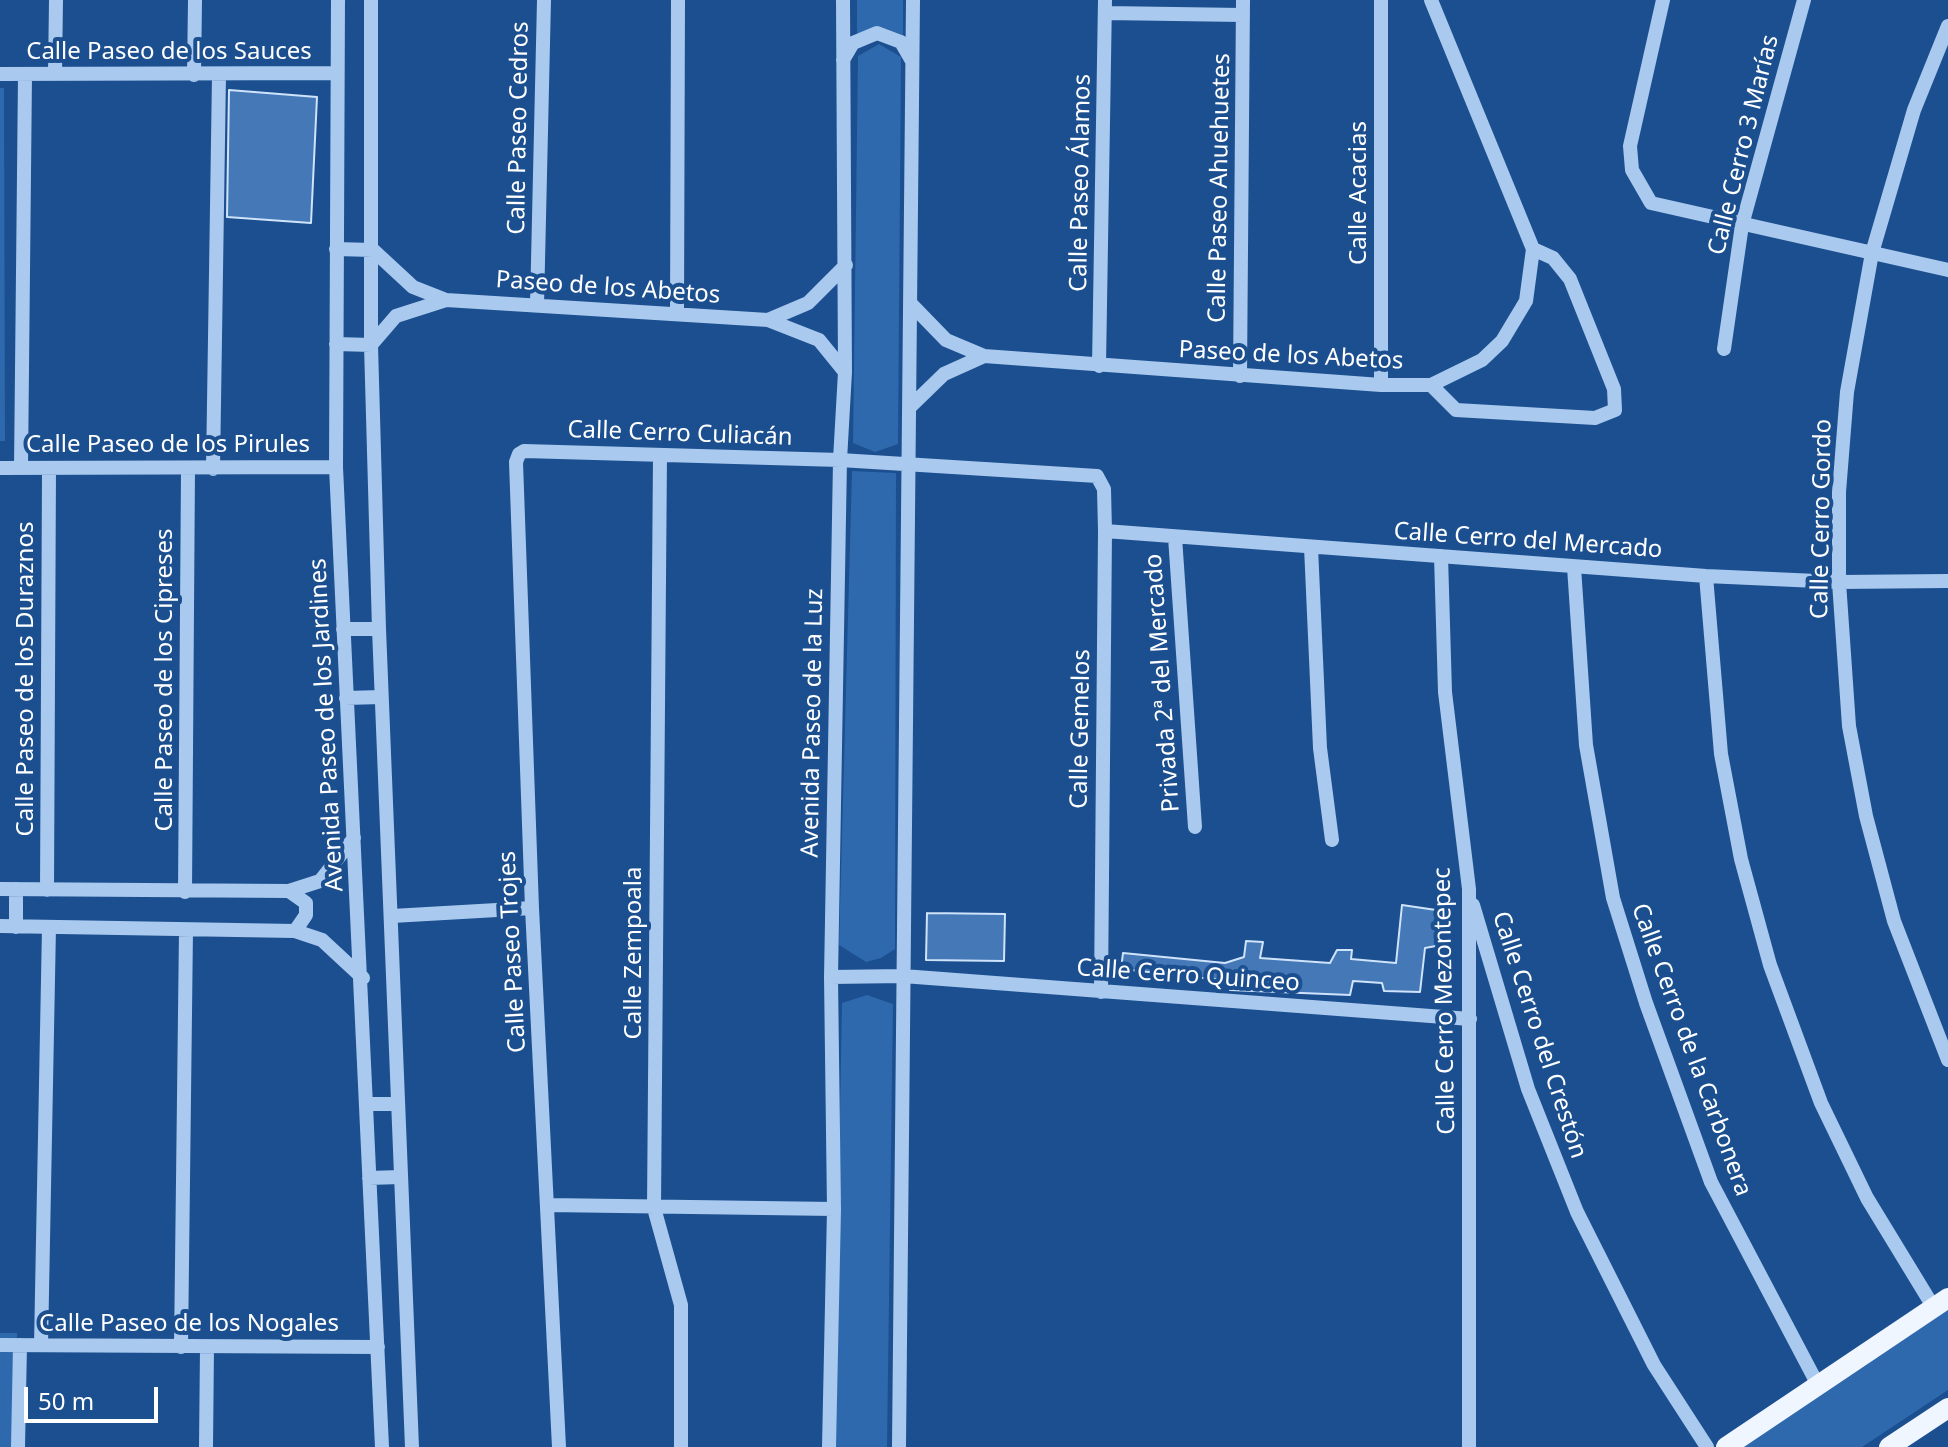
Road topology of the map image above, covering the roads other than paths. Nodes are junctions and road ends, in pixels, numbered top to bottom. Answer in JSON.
{"nodes":[{"id":1,"x":56,"y":0,"type":"edge"},
{"id":2,"x":195,"y":0,"type":"edge"},
{"id":3,"x":338,"y":0,"type":"edge"},
{"id":4,"x":371,"y":0,"type":"edge"},
{"id":5,"x":544,"y":0,"type":"edge"},
{"id":6,"x":678,"y":0,"type":"edge"},
{"id":7,"x":843,"y":0,"type":"edge"},
{"id":8,"x":913,"y":0,"type":"edge"},
{"id":9,"x":1381,"y":0,"type":"edge"},
{"id":10,"x":1431,"y":0,"type":"edge"},
{"id":11,"x":1663,"y":0,"type":"edge"},
{"id":12,"x":1804,"y":0,"type":"edge"},
{"id":13,"x":1105,"y":7,"type":"edge"},
{"id":14,"x":1243,"y":8,"type":"edge"},
{"id":15,"x":1948,"y":26,"type":"edge"},
{"id":16,"x":913,"y":65,"type":"junction"},
{"id":17,"x":842,"y":66,"type":"junction"},
{"id":18,"x":337,"y":73,"type":"junction"},
{"id":19,"x":0,"y":74,"type":"edge"},
{"id":20,"x":55,"y":74,"type":"junction"},
{"id":21,"x":25,"y":75,"type":"junction"},
{"id":22,"x":194,"y":75,"type":"junction"},
{"id":23,"x":219,"y":75,"type":"junction"},
{"id":24,"x":1742,"y":225,"type":"junction"},
{"id":25,"x":336,"y":249,"type":"junction"},
{"id":26,"x":1533,"y":249,"type":"junction"},
{"id":27,"x":373,"y":250,"type":"junction"},
{"id":28,"x":1872,"y":253,"type":"junction"},
{"id":29,"x":846,"y":265,"type":"junction"},
{"id":30,"x":1948,"y":270,"type":"edge"},
{"id":31,"x":446,"y":300,"type":"junction"},
{"id":32,"x":537,"y":305,"type":"junction"},
{"id":33,"x":912,"y":305,"type":"junction"},
{"id":34,"x":677,"y":314,"type":"junction"},
{"id":35,"x":768,"y":320,"type":"junction"},
{"id":36,"x":336,"y":344,"type":"junction"},
{"id":37,"x":371,"y":345,"type":"junction"},
{"id":38,"x":1724,"y":349,"type":"dead end"},
{"id":39,"x":984,"y":356,"type":"junction"},
{"id":40,"x":1099,"y":366,"type":"junction"},
{"id":41,"x":845,"y":372,"type":"junction"},
{"id":42,"x":1240,"y":376,"type":"junction"},
{"id":43,"x":1381,"y":385,"type":"junction"},
{"id":44,"x":1431,"y":385,"type":"junction"},
{"id":45,"x":910,"y":407,"type":"junction"},
{"id":46,"x":519,"y":454,"type":"joint"},
{"id":47,"x":660,"y":455,"type":"junction"},
{"id":48,"x":840,"y":460,"type":"junction"},
{"id":49,"x":910,"y":463,"type":"junction"},
{"id":50,"x":336,"y":467,"type":"junction"},
{"id":51,"x":0,"y":468,"type":"edge"},
{"id":52,"x":21,"y":468,"type":"junction"},
{"id":53,"x":49,"y":469,"type":"junction"},
{"id":54,"x":188,"y":469,"type":"junction"},
{"id":55,"x":213,"y":469,"type":"junction"},
{"id":56,"x":1105,"y":531,"type":"junction"},
{"id":57,"x":1175,"y":537,"type":"junction"},
{"id":58,"x":1311,"y":547,"type":"junction"},
{"id":59,"x":1441,"y":556,"type":"junction"},
{"id":60,"x":1574,"y":567,"type":"junction"},
{"id":61,"x":1706,"y":576,"type":"junction"},
{"id":62,"x":1948,"y":581,"type":"edge"},
{"id":63,"x":1839,"y":582,"type":"junction"},
{"id":64,"x":343,"y":629,"type":"junction"},
{"id":65,"x":379,"y":629,"type":"junction"},
{"id":66,"x":381,"y":697,"type":"junction"},
{"id":67,"x":346,"y":698,"type":"junction"},
{"id":68,"x":1195,"y":827,"type":"dead end"},
{"id":69,"x":354,"y":838,"type":"junction"},
{"id":70,"x":1332,"y":840,"type":"dead end"},
{"id":71,"x":0,"y":889,"type":"edge"},
{"id":72,"x":16,"y":889,"type":"junction"},
{"id":73,"x":1469,"y":889,"type":"junction"},
{"id":74,"x":47,"y":890,"type":"junction"},
{"id":75,"x":289,"y":891,"type":"junction"},
{"id":76,"x":185,"y":892,"type":"junction"},
{"id":77,"x":532,"y":908,"type":"junction"},
{"id":78,"x":392,"y":916,"type":"junction"},
{"id":79,"x":0,"y":926,"type":"edge"},
{"id":80,"x":16,"y":927,"type":"junction"},
{"id":81,"x":49,"y":927,"type":"junction"},
{"id":82,"x":186,"y":930,"type":"junction"},
{"id":83,"x":295,"y":931,"type":"junction"},
{"id":84,"x":903,"y":976,"type":"junction"},
{"id":85,"x":831,"y":977,"type":"junction"},
{"id":86,"x":363,"y":978,"type":"junction"},
{"id":87,"x":1101,"y":992,"type":"junction"},
{"id":88,"x":1470,"y":1019,"type":"junction"},
{"id":89,"x":1948,"y":1060,"type":"edge"},
{"id":90,"x":367,"y":1104,"type":"junction"},
{"id":91,"x":398,"y":1104,"type":"junction"},
{"id":92,"x":400,"y":1177,"type":"junction"},
{"id":93,"x":369,"y":1178,"type":"junction"},
{"id":94,"x":548,"y":1205,"type":"junction"},
{"id":95,"x":654,"y":1208,"type":"junction"},
{"id":96,"x":834,"y":1209,"type":"junction"},
{"id":97,"x":1941,"y":1303,"type":"edge"},
{"id":98,"x":0,"y":1345,"type":"edge"},
{"id":99,"x":20,"y":1345,"type":"junction"},
{"id":100,"x":41,"y":1345,"type":"junction"},
{"id":101,"x":181,"y":1347,"type":"junction"},
{"id":102,"x":207,"y":1347,"type":"junction"},
{"id":103,"x":378,"y":1347,"type":"junction"},
{"id":104,"x":1818,"y":1385,"type":"junction"},
{"id":105,"x":1948,"y":1408,"type":"edge"},
{"id":106,"x":18,"y":1447,"type":"edge"},
{"id":107,"x":206,"y":1447,"type":"edge"},
{"id":108,"x":382,"y":1447,"type":"edge"},
{"id":109,"x":412,"y":1447,"type":"edge"},
{"id":110,"x":559,"y":1447,"type":"edge"},
{"id":111,"x":681,"y":1447,"type":"edge"},
{"id":112,"x":829,"y":1447,"type":"edge"},
{"id":113,"x":899,"y":1447,"type":"edge"},
{"id":114,"x":1469,"y":1447,"type":"edge"},
{"id":115,"x":1707,"y":1447,"type":"edge"},
{"id":116,"x":1726,"y":1447,"type":"edge"},
{"id":117,"x":1889,"y":1447,"type":"edge"}],
"edges":[{"from":1,"to":20,"type":"street"},
{"from":2,"to":22,"type":"street"},
{"from":3,"to":18,"type":"street","name":"Avenida Paseo de los Jardines"},
{"from":4,"to":27,"type":"street"},
{"from":5,"to":32,"type":"street","name":"Calle Paseo Cedros"},
{"from":6,"to":34,"type":"street"},
{"from":7,"to":17,"type":"street","name":"Avenida Paseo de la Luz"},
{"from":8,"to":16,"type":"street"},
{"from":9,"to":43,"type":"street","name":"Calle Acacias"},
{"from":10,"to":26,"type":"street","name":"Paseo de los Abetos"},
{"from":11,"to":24,"type":"street"},
{"from":12,"to":24,"type":"street","name":"Calle Cerro 3 Marías"},
{"from":13,"to":14,"type":"street"},
{"from":13,"to":40,"type":"street","name":"Calle Paseo Álamos"},
{"from":14,"to":42,"type":"street","name":"Calle Paseo Ahuehuetes"},
{"from":15,"to":28,"type":"street","name":"Calle Cerro Gordo"},
{"from":16,"to":17,"type":"street"},
{"from":16,"to":33,"type":"street"},
{"from":17,"to":29,"type":"street","name":"Avenida Paseo de la Luz"},
{"from":18,"to":23,"type":"street","name":"Calle Paseo de los Sauces"},
{"from":18,"to":25,"type":"street","name":"Avenida Paseo de los Jardines"},
{"from":19,"to":21,"type":"street","name":"Calle Paseo de los Sauces"},
{"from":20,"to":21,"type":"street","name":"Calle Paseo de los Sauces"},
{"from":20,"to":22,"type":"street","name":"Calle Paseo de los Sauces"},
{"from":21,"to":52,"type":"street"},
{"from":22,"to":23,"type":"street","name":"Calle Paseo de los Sauces"},
{"from":23,"to":55,"type":"street"},
{"from":24,"to":28,"type":"street"},
{"from":24,"to":38,"type":"street","name":"Calle Cerro 3 Marías"},
{"from":25,"to":27,"type":"street"},
{"from":25,"to":36,"type":"street","name":"Avenida Paseo de los Jardines"},
{"from":26,"to":44,"type":"street","name":"Paseo de los Abetos"},
{"from":26,"to":44,"type":"street"},
{"from":27,"to":31,"type":"street","name":"Paseo de los Abetos"},
{"from":27,"to":37,"type":"street"},
{"from":28,"to":30,"type":"street"},
{"from":28,"to":63,"type":"street","name":"Calle Cerro Gordo"},
{"from":29,"to":35,"type":"street","name":"Paseo de los Abetos"},
{"from":29,"to":41,"type":"street","name":"Avenida Paseo de la Luz"},
{"from":31,"to":32,"type":"street","name":"Paseo de los Abetos"},
{"from":31,"to":37,"type":"street","name":"Paseo de los Abetos"},
{"from":32,"to":34,"type":"street","name":"Paseo de los Abetos"},
{"from":33,"to":39,"type":"street","name":"Paseo de los Abetos"},
{"from":33,"to":45,"type":"street"},
{"from":34,"to":35,"type":"street","name":"Paseo de los Abetos"},
{"from":35,"to":41,"type":"street","name":"Paseo de los Abetos"},
{"from":36,"to":37,"type":"street"},
{"from":36,"to":50,"type":"street","name":"Avenida Paseo de los Jardines"},
{"from":37,"to":65,"type":"street"},
{"from":39,"to":40,"type":"street","name":"Paseo de los Abetos"},
{"from":39,"to":45,"type":"street","name":"Paseo de los Abetos"},
{"from":40,"to":42,"type":"street","name":"Paseo de los Abetos"},
{"from":41,"to":48,"type":"street","name":"Avenida Paseo de la Luz"},
{"from":42,"to":43,"type":"street","name":"Paseo de los Abetos"},
{"from":43,"to":44,"type":"street","name":"Paseo de los Abetos"},
{"from":45,"to":49,"type":"street"},
{"from":46,"to":47,"type":"street","name":"Calle Cerro Culiacán"},
{"from":46,"to":77,"type":"street","name":"Calle Paseo Trojes"},
{"from":47,"to":48,"type":"street","name":"Calle Cerro Culiacán"},
{"from":47,"to":95,"type":"street","name":"Calle Zempoala"},
{"from":48,"to":49,"type":"street","name":"Calle Cerro Culiacán"},
{"from":48,"to":85,"type":"street","name":"Avenida Paseo de la Luz"},
{"from":49,"to":56,"type":"street","name":"Calle Gemelos"},
{"from":49,"to":84,"type":"street"},
{"from":50,"to":55,"type":"street","name":"Calle Paseo de los Pirules"},
{"from":50,"to":64,"type":"street","name":"Avenida Paseo de los Jardines"},
{"from":51,"to":52,"type":"street","name":"Calle Paseo de los Pirules"},
{"from":52,"to":53,"type":"street","name":"Calle Paseo de los Pirules"},
{"from":53,"to":54,"type":"street","name":"Calle Paseo de los Pirules"},
{"from":53,"to":74,"type":"street","name":"Calle Paseo de los Duraznos"},
{"from":54,"to":55,"type":"street","name":"Calle Paseo de los Pirules"},
{"from":54,"to":76,"type":"street","name":"Calle Paseo de los Cipreses"},
{"from":56,"to":57,"type":"street","name":"Calle Cerro del Mercado"},
{"from":56,"to":87,"type":"street","name":"Calle Gemelos"},
{"from":57,"to":58,"type":"street","name":"Calle Cerro del Mercado"},
{"from":57,"to":68,"type":"street","name":"Privada 2ª del Mercado"},
{"from":58,"to":59,"type":"street","name":"Calle Cerro del Mercado"},
{"from":58,"to":70,"type":"street"},
{"from":59,"to":60,"type":"street","name":"Calle Cerro del Mercado"},
{"from":59,"to":73,"type":"street","name":"Calle Cerro Mezontepec"},
{"from":60,"to":61,"type":"street","name":"Calle Cerro del Mercado"},
{"from":60,"to":104,"type":"street","name":"Calle Cerro de la Carbonera"},
{"from":61,"to":63,"type":"street","name":"Calle Cerro del Mercado"},
{"from":61,"to":97,"type":"street"},
{"from":62,"to":63,"type":"street","name":"Calle Cerro del Mercado"},
{"from":63,"to":89,"type":"street","name":"Calle Cerro Gordo"},
{"from":64,"to":65,"type":"street"},
{"from":64,"to":67,"type":"street","name":"Avenida Paseo de los Jardines"},
{"from":65,"to":66,"type":"street"},
{"from":66,"to":67,"type":"street"},
{"from":66,"to":78,"type":"street"},
{"from":67,"to":69,"type":"street","name":"Avenida Paseo de los Jardines"},
{"from":69,"to":75,"type":"street"},
{"from":69,"to":86,"type":"street","name":"Avenida Paseo de los Jardines"},
{"from":71,"to":72,"type":"street"},
{"from":72,"to":74,"type":"street"},
{"from":72,"to":80,"type":"street"},
{"from":73,"to":88,"type":"street","name":"Calle Cerro Mezontepec"},
{"from":73,"to":115,"type":"street","name":"Calle Cerro del Crestón"},
{"from":74,"to":76,"type":"street"},
{"from":75,"to":76,"type":"street"},
{"from":75,"to":83,"type":"street"},
{"from":77,"to":78,"type":"street"},
{"from":77,"to":94,"type":"street","name":"Calle Paseo Trojes"},
{"from":78,"to":91,"type":"street"},
{"from":79,"to":80,"type":"street"},
{"from":80,"to":81,"type":"street"},
{"from":81,"to":82,"type":"street"},
{"from":81,"to":100,"type":"street"},
{"from":82,"to":83,"type":"street"},
{"from":82,"to":101,"type":"street"},
{"from":83,"to":86,"type":"street"},
{"from":84,"to":85,"type":"street","name":"Calle Cerro Quinceo"},
{"from":84,"to":87,"type":"street","name":"Calle Cerro Quinceo"},
{"from":84,"to":113,"type":"street"},
{"from":85,"to":96,"type":"street","name":"Avenida Paseo de la Luz"},
{"from":86,"to":90,"type":"street","name":"Avenida Paseo de los Jardines"},
{"from":87,"to":88,"type":"street","name":"Calle Cerro Quinceo"},
{"from":88,"to":114,"type":"street","name":"Calle Cerro Mezontepec"},
{"from":90,"to":91,"type":"street"},
{"from":90,"to":93,"type":"street","name":"Avenida Paseo de los Jardines"},
{"from":91,"to":92,"type":"street"},
{"from":92,"to":93,"type":"street"},
{"from":92,"to":109,"type":"street"},
{"from":93,"to":103,"type":"street","name":"Avenida Paseo de los Jardines"},
{"from":94,"to":95,"type":"street"},
{"from":94,"to":110,"type":"street","name":"Calle Paseo Trojes"},
{"from":95,"to":96,"type":"street"},
{"from":95,"to":111,"type":"street","name":"Calle Zempoala"},
{"from":96,"to":112,"type":"street","name":"Avenida Paseo de la Luz"},
{"from":97,"to":104,"type":"main road"},
{"from":98,"to":99,"type":"street","name":"Calle Paseo de los Nogales"},
{"from":99,"to":100,"type":"street","name":"Calle Paseo de los Nogales"},
{"from":99,"to":106,"type":"street"},
{"from":100,"to":101,"type":"street","name":"Calle Paseo de los Nogales"},
{"from":101,"to":102,"type":"street","name":"Calle Paseo de los Nogales"},
{"from":102,"to":103,"type":"street","name":"Calle Paseo de los Nogales"},
{"from":102,"to":107,"type":"street"},
{"from":103,"to":108,"type":"street","name":"Avenida Paseo de los Jardines"},
{"from":104,"to":116,"type":"main road"},
{"from":105,"to":117,"type":"main road"}]}
